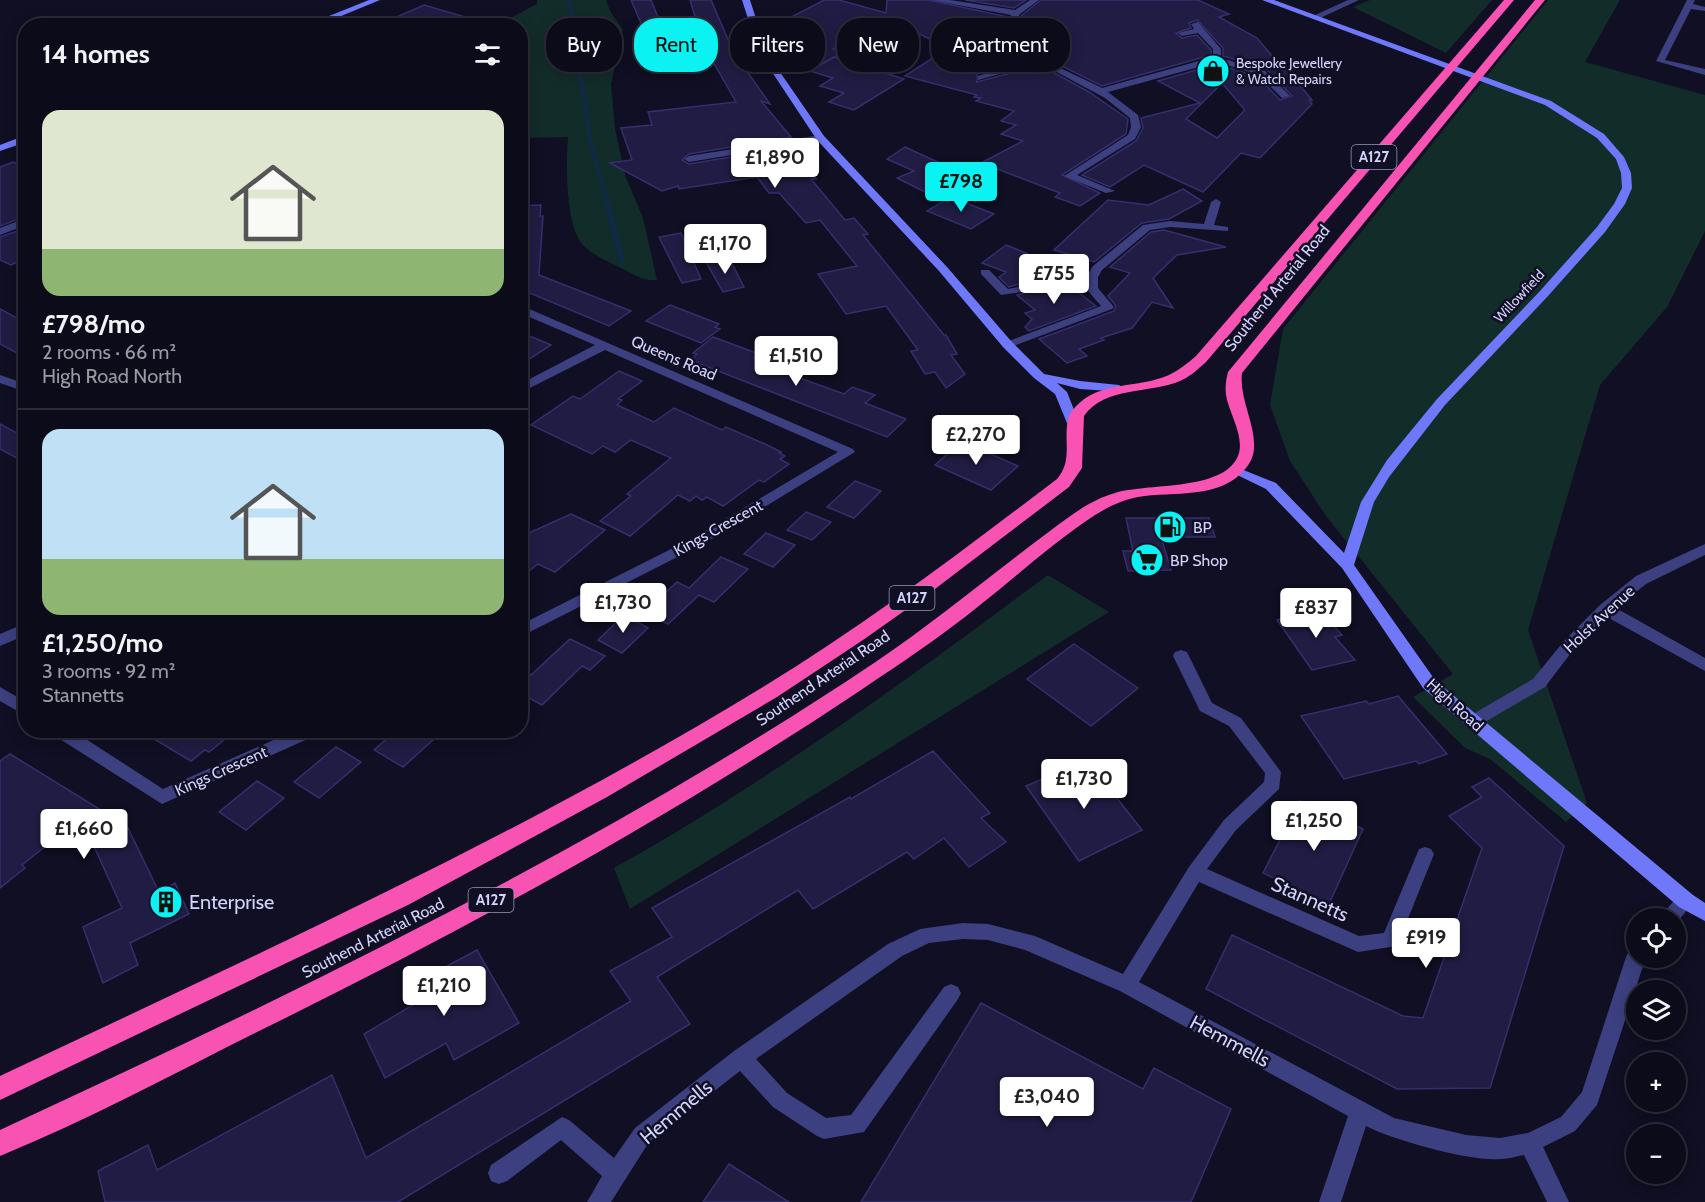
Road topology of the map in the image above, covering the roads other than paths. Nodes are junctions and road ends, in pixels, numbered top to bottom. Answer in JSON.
{"nodes":[{"id":1,"x":376,"y":0,"type":"edge"},
{"id":2,"x":746,"y":0,"type":"edge"},
{"id":3,"x":935,"y":0,"type":"edge"},
{"id":4,"x":1035,"y":0,"type":"edge"},
{"id":5,"x":1266,"y":0,"type":"edge"},
{"id":6,"x":1355,"y":0,"type":"edge"},
{"id":7,"x":1509,"y":0,"type":"edge"},
{"id":8,"x":1540,"y":0,"type":"edge"},
{"id":9,"x":1690,"y":3,"type":"edge"},
{"id":10,"x":1705,"y":9,"type":"edge"},
{"id":11,"x":1016,"y":13,"type":"junction"},
{"id":12,"x":1316,"y":17,"type":"junction"},
{"id":13,"x":329,"y":18,"type":"edge"},
{"id":14,"x":1015,"y":18,"type":"edge"},
{"id":15,"x":1182,"y":33,"type":"dead end"},
{"id":16,"x":1217,"y":59,"type":"junction"},
{"id":17,"x":1001,"y":72,"type":"edge"},
{"id":18,"x":1067,"y":72,"type":"edge"},
{"id":19,"x":1705,"y":72,"type":"edge"},
{"id":20,"x":981,"y":78,"type":"dead end"},
{"id":21,"x":1102,"y":91,"type":"junction"},
{"id":22,"x":1285,"y":96,"type":"dead end"},
{"id":23,"x":820,"y":138,"type":"junction"},
{"id":24,"x":18,"y":141,"type":"edge"},
{"id":25,"x":0,"y":148,"type":"edge"},
{"id":26,"x":689,"y":159,"type":"dead end"},
{"id":27,"x":1110,"y":191,"type":"dead end"},
{"id":28,"x":1216,"y":202,"type":"dead end"},
{"id":29,"x":18,"y":224,"type":"edge"},
{"id":30,"x":1208,"y":228,"type":"junction"},
{"id":31,"x":1224,"y":229,"type":"dead end"},
{"id":32,"x":0,"y":232,"type":"edge"},
{"id":33,"x":985,"y":272,"type":"dead end"},
{"id":34,"x":1092,"y":289,"type":"junction"},
{"id":35,"x":528,"y":312,"type":"edge"},
{"id":36,"x":1007,"y":344,"type":"junction"},
{"id":37,"x":603,"y":346,"type":"junction"},
{"id":38,"x":1038,"y":375,"type":"junction"},
{"id":39,"x":0,"y":379,"type":"edge"},
{"id":40,"x":18,"y":385,"type":"edge"},
{"id":41,"x":528,"y":385,"type":"edge"},
{"id":42,"x":1119,"y":389,"type":"junction"},
{"id":43,"x":1074,"y":425,"type":"junction"},
{"id":44,"x":848,"y":452,"type":"joint"},
{"id":45,"x":1236,"y":471,"type":"junction"},
{"id":46,"x":1705,"y":549,"type":"edge"},
{"id":47,"x":1347,"y":565,"type":"junction"},
{"id":48,"x":1605,"y":609,"type":"junction"},
{"id":49,"x":528,"y":628,"type":"edge"},
{"id":50,"x":18,"y":632,"type":"edge"},
{"id":51,"x":0,"y":640,"type":"edge"},
{"id":52,"x":1181,"y":656,"type":"dead end"},
{"id":53,"x":1705,"y":665,"type":"edge"},
{"id":54,"x":0,"y":693,"type":"edge"},
{"id":55,"x":18,"y":705,"type":"edge"},
{"id":56,"x":1474,"y":721,"type":"junction"},
{"id":57,"x":70,"y":738,"type":"edge"},
{"id":58,"x":296,"y":738,"type":"edge"},
{"id":59,"x":1425,"y":854,"type":"dead end"},
{"id":60,"x":1195,"y":872,"type":"junction"},
{"id":61,"x":1686,"y":901,"type":"junction"},
{"id":62,"x":1679,"y":908,"type":"edge"},
{"id":63,"x":1705,"y":913,"type":"edge"},
{"id":64,"x":1632,"y":968,"type":"edge"},
{"id":65,"x":1127,"y":986,"type":"junction"},
{"id":66,"x":951,"y":993,"type":"dead end"},
{"id":67,"x":741,"y":1058,"type":"junction"},
{"id":68,"x":0,"y":1088,"type":"edge"},
{"id":69,"x":1360,"y":1111,"type":"junction"},
{"id":70,"x":0,"y":1143,"type":"edge"},
{"id":71,"x":1530,"y":1143,"type":"junction"},
{"id":72,"x":499,"y":1173,"type":"dead end"},
{"id":73,"x":616,"y":1174,"type":"junction"},
{"id":74,"x":598,"y":1202,"type":"edge"},
{"id":75,"x":1330,"y":1202,"type":"edge"},
{"id":76,"x":1558,"y":1202,"type":"edge"}],
"edges":[{"from":1,"to":13,"type":"street"},
{"from":2,"to":23,"type":"street"},
{"from":3,"to":11,"type":"street"},
{"from":4,"to":11,"type":"street"},
{"from":5,"to":12,"type":"street","name":"Willowfield"},
{"from":6,"to":12,"type":"street"},
{"from":7,"to":42,"type":"highway","name":"Southend Arterial Road","number":"A127"},
{"from":8,"to":45,"type":"highway","name":"Southend Arterial Road","number":"A127"},
{"from":9,"to":10,"type":"street"},
{"from":9,"to":19,"type":"street"},
{"from":11,"to":14,"type":"street"},
{"from":12,"to":47,"type":"street","name":"Willowfield"},
{"from":15,"to":16,"type":"street"},
{"from":16,"to":21,"type":"street"},
{"from":16,"to":22,"type":"street"},
{"from":17,"to":20,"type":"street"},
{"from":18,"to":21,"type":"street"},
{"from":21,"to":27,"type":"street"},
{"from":23,"to":26,"type":"street"},
{"from":23,"to":36,"type":"street"},
{"from":24,"to":25,"type":"street"},
{"from":28,"to":30,"type":"street"},
{"from":29,"to":32,"type":"street"},
{"from":30,"to":31,"type":"street"},
{"from":30,"to":34,"type":"street"},
{"from":33,"to":34,"type":"street"},
{"from":34,"to":36,"type":"street"},
{"from":35,"to":37,"type":"street","name":"Queens Road"},
{"from":36,"to":38,"type":"street"},
{"from":37,"to":41,"type":"street"},
{"from":37,"to":44,"type":"street","name":"Queens Road"},
{"from":38,"to":42,"type":"street"},
{"from":38,"to":43,"type":"street"},
{"from":39,"to":40,"type":"street"},
{"from":42,"to":43,"type":"highway","name":"Southend Arterial Road","number":"A127"},
{"from":43,"to":68,"type":"highway","name":"Southend Arterial Road","number":"A127"},
{"from":44,"to":49,"type":"street","name":"Kings Crescent"},
{"from":45,"to":47,"type":"street","name":"High Road"},
{"from":45,"to":70,"type":"highway","name":"Southend Arterial Road","number":"A127"},
{"from":46,"to":48,"type":"street","name":"Holst Avenue"},
{"from":47,"to":56,"type":"street","name":"High Road"},
{"from":48,"to":53,"type":"street"},
{"from":48,"to":56,"type":"street","name":"Holst Avenue"},
{"from":50,"to":51,"type":"street"},
{"from":52,"to":60,"type":"street"},
{"from":54,"to":55,"type":"street"},
{"from":56,"to":61,"type":"street","name":"High Road"},
{"from":57,"to":58,"type":"street","name":"Kings Crescent"},
{"from":59,"to":60,"type":"street","name":"Stannetts"},
{"from":60,"to":65,"type":"street"},
{"from":61,"to":62,"type":"street"},
{"from":61,"to":63,"type":"street","name":"High Road"},
{"from":64,"to":71,"type":"street","name":"Hemmells"},
{"from":65,"to":67,"type":"street","name":"Hemmells"},
{"from":65,"to":69,"type":"street","name":"Hemmells"},
{"from":66,"to":67,"type":"street"},
{"from":67,"to":73,"type":"street","name":"Hemmells"},
{"from":69,"to":71,"type":"street","name":"Hemmells"},
{"from":69,"to":75,"type":"street"},
{"from":71,"to":76,"type":"street"},
{"from":72,"to":73,"type":"street"},
{"from":73,"to":74,"type":"street","name":"Hemmells"}]}
